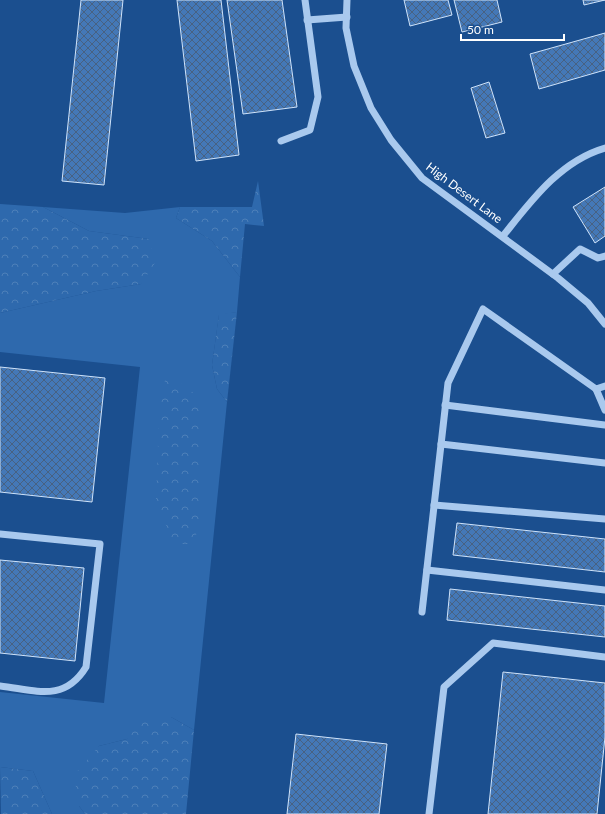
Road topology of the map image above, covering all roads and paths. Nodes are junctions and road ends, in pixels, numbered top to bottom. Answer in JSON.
{"nodes":[{"id":1,"x":304,"y":0,"type":"edge"},
{"id":2,"x":347,"y":0,"type":"edge"},
{"id":3,"x":347,"y":17,"type":"junction"},
{"id":4,"x":307,"y":20,"type":"junction"},
{"id":5,"x":281,"y":141,"type":"dead end"},
{"id":6,"x":605,"y":148,"type":"edge"},
{"id":7,"x":503,"y":236,"type":"junction"},
{"id":8,"x":605,"y":256,"type":"edge"},
{"id":9,"x":553,"y":274,"type":"junction"},
{"id":10,"x":605,"y":324,"type":"edge"},
{"id":11,"x":605,"y":386,"type":"edge"},
{"id":12,"x":596,"y":389,"type":"junction"},
{"id":13,"x":445,"y":405,"type":"junction"},
{"id":14,"x":605,"y":410,"type":"edge"},
{"id":15,"x":605,"y":425,"type":"edge"},
{"id":16,"x":441,"y":444,"type":"junction"},
{"id":17,"x":605,"y":463,"type":"edge"},
{"id":18,"x":434,"y":505,"type":"junction"},
{"id":19,"x":605,"y":519,"type":"edge"},
{"id":20,"x":0,"y":534,"type":"edge"},
{"id":21,"x":427,"y":570,"type":"junction"},
{"id":22,"x":605,"y":590,"type":"edge"},
{"id":23,"x":422,"y":612,"type":"dead end"},
{"id":24,"x":605,"y":657,"type":"edge"},
{"id":25,"x":0,"y":686,"type":"edge"},
{"id":26,"x":429,"y":814,"type":"edge"}],
"edges":[{"from":1,"to":4,"type":"street"},
{"from":2,"to":3,"type":"street","name":"High Desert Lane"},
{"from":3,"to":4,"type":"street"},
{"from":3,"to":7,"type":"street","name":"High Desert Lane"},
{"from":4,"to":5,"type":"street"},
{"from":6,"to":7,"type":"street"},
{"from":7,"to":9,"type":"street","name":"High Desert Lane"},
{"from":8,"to":9,"type":"street"},
{"from":9,"to":10,"type":"street","name":"High Desert Lane"},
{"from":11,"to":12,"type":"street"},
{"from":12,"to":13,"type":"street"},
{"from":12,"to":14,"type":"street"},
{"from":13,"to":15,"type":"street"},
{"from":13,"to":16,"type":"street"},
{"from":16,"to":17,"type":"street"},
{"from":16,"to":18,"type":"street"},
{"from":18,"to":19,"type":"street"},
{"from":18,"to":21,"type":"street"},
{"from":20,"to":25,"type":"street"},
{"from":21,"to":22,"type":"street"},
{"from":21,"to":23,"type":"street"},
{"from":24,"to":26,"type":"street"}]}
